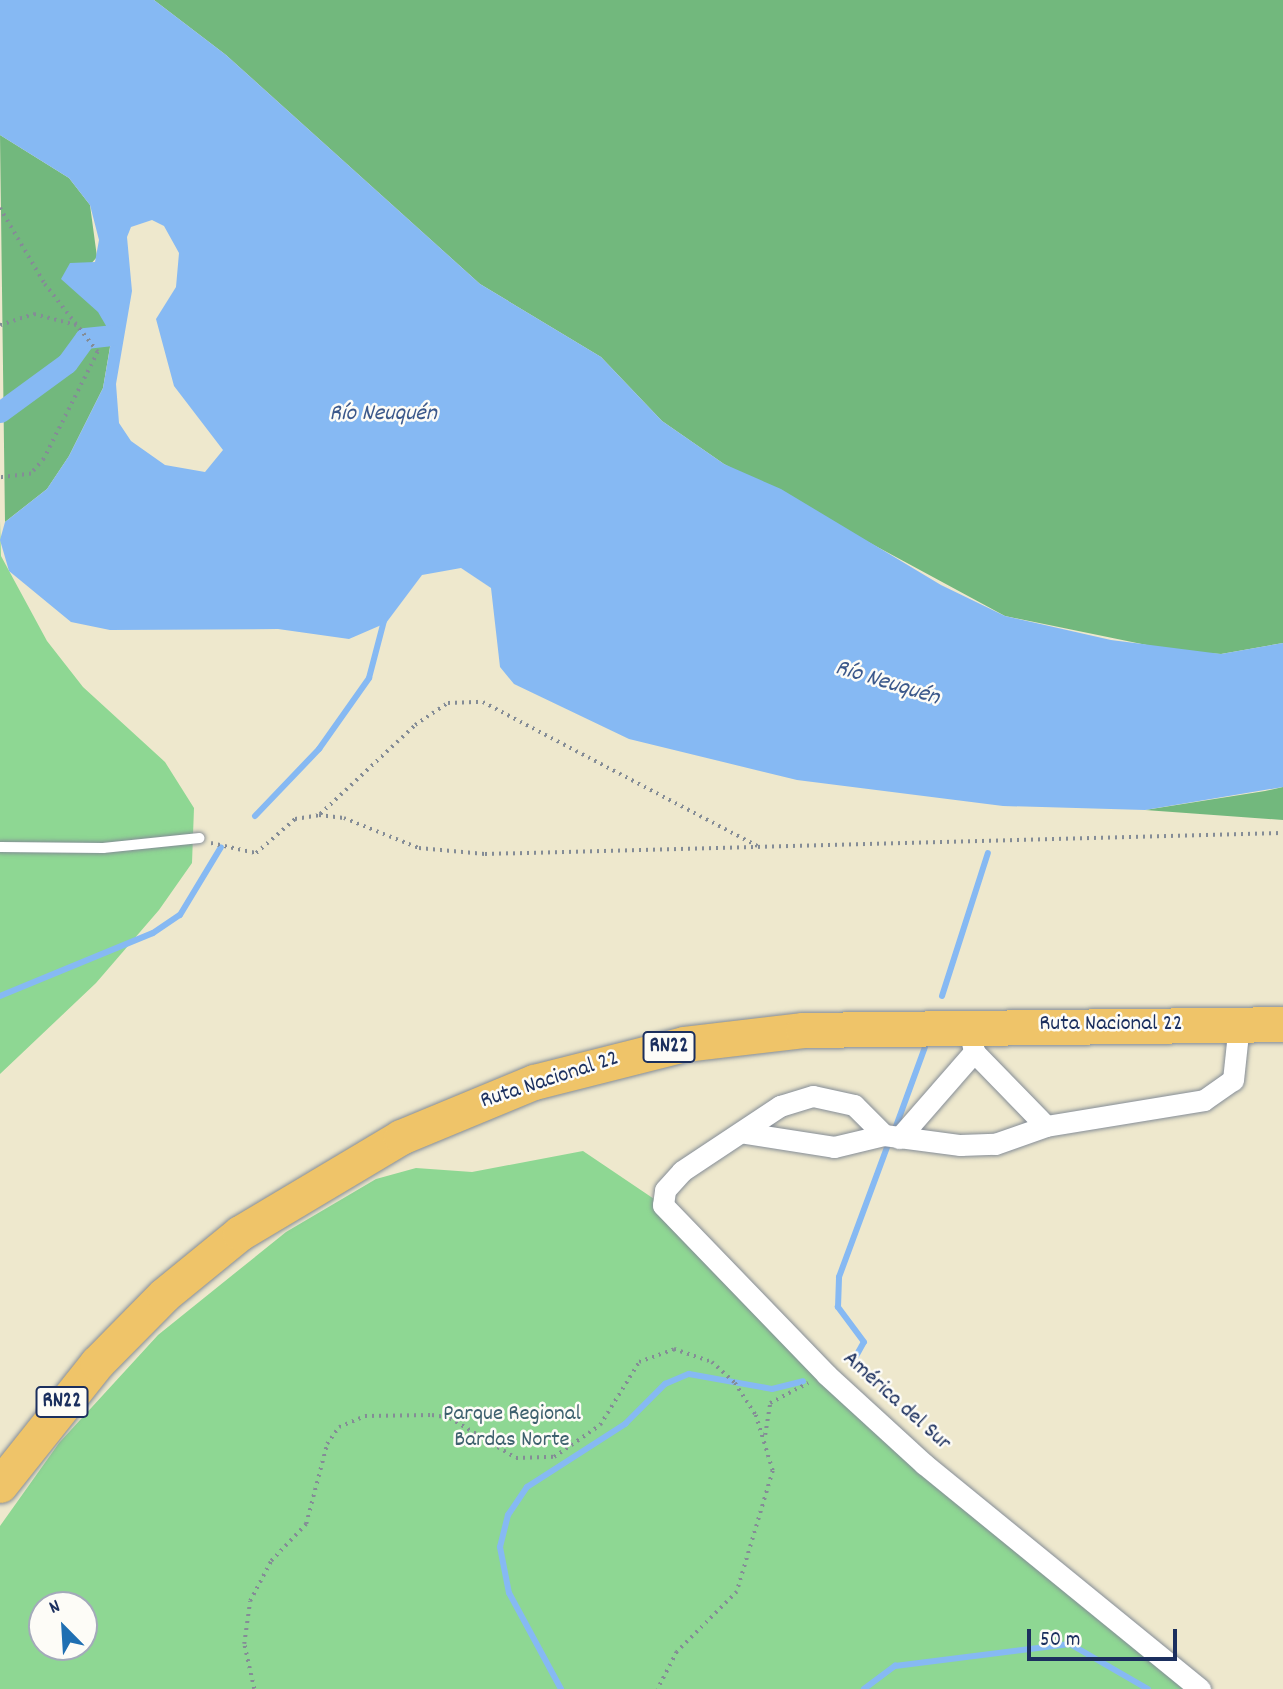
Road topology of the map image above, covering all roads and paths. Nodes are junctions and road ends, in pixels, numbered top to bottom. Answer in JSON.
{"nodes":[{"id":1,"x":0,"y":208,"type":"edge"},
{"id":2,"x":0,"y":325,"type":"edge"},
{"id":3,"x":80,"y":326,"type":"junction"},
{"id":4,"x":0,"y":478,"type":"edge"},
{"id":5,"x":319,"y":815,"type":"junction"},
{"id":6,"x":1283,"y":833,"type":"edge"},
{"id":7,"x":199,"y":838,"type":"joint"},
{"id":8,"x":0,"y":847,"type":"edge"},
{"id":9,"x":758,"y":847,"type":"junction"},
{"id":10,"x":1239,"y":1024,"type":"junction"},
{"id":11,"x":1283,"y":1024,"type":"edge"},
{"id":12,"x":971,"y":1038,"type":"junction"},
{"id":13,"x":1046,"y":1126,"type":"junction"},
{"id":14,"x":744,"y":1133,"type":"junction"},
{"id":15,"x":892,"y":1137,"type":"junction"},
{"id":16,"x":827,"y":1375,"type":"junction"},
{"id":17,"x":765,"y":1437,"type":"junction"},
{"id":18,"x":0,"y":1485,"type":"edge"},
{"id":19,"x":254,"y":1689,"type":"edge"},
{"id":20,"x":658,"y":1689,"type":"edge"},
{"id":21,"x":1200,"y":1689,"type":"edge"}],
"edges":[{"from":1,"to":3,"type":"path"},
{"from":2,"to":3,"type":"path"},
{"from":3,"to":4,"type":"path"},
{"from":5,"to":7,"type":"path"},
{"from":5,"to":9,"type":"path"},
{"from":5,"to":9,"type":"path"},
{"from":6,"to":9,"type":"path"},
{"from":7,"to":8,"type":"lane"},
{"from":10,"to":11,"type":"highway","name":"Ruta Nacional 22","number":"RN22"},
{"from":10,"to":12,"type":"highway","name":"Ruta Nacional 22","number":"RN22"},
{"from":10,"to":13,"type":"street"},
{"from":12,"to":13,"type":"street"},
{"from":12,"to":15,"type":"street"},
{"from":12,"to":18,"type":"highway","name":"Ruta Nacional 22","number":"RN22"},
{"from":13,"to":15,"type":"street"},
{"from":14,"to":15,"type":"street"},
{"from":14,"to":15,"type":"street","name":"América del Sur"},
{"from":14,"to":16,"type":"street","name":"América del Sur"},
{"from":16,"to":17,"type":"path"},
{"from":16,"to":21,"type":"street","name":"América del Sur"},
{"from":17,"to":19,"type":"path"},
{"from":17,"to":20,"type":"path"}]}
